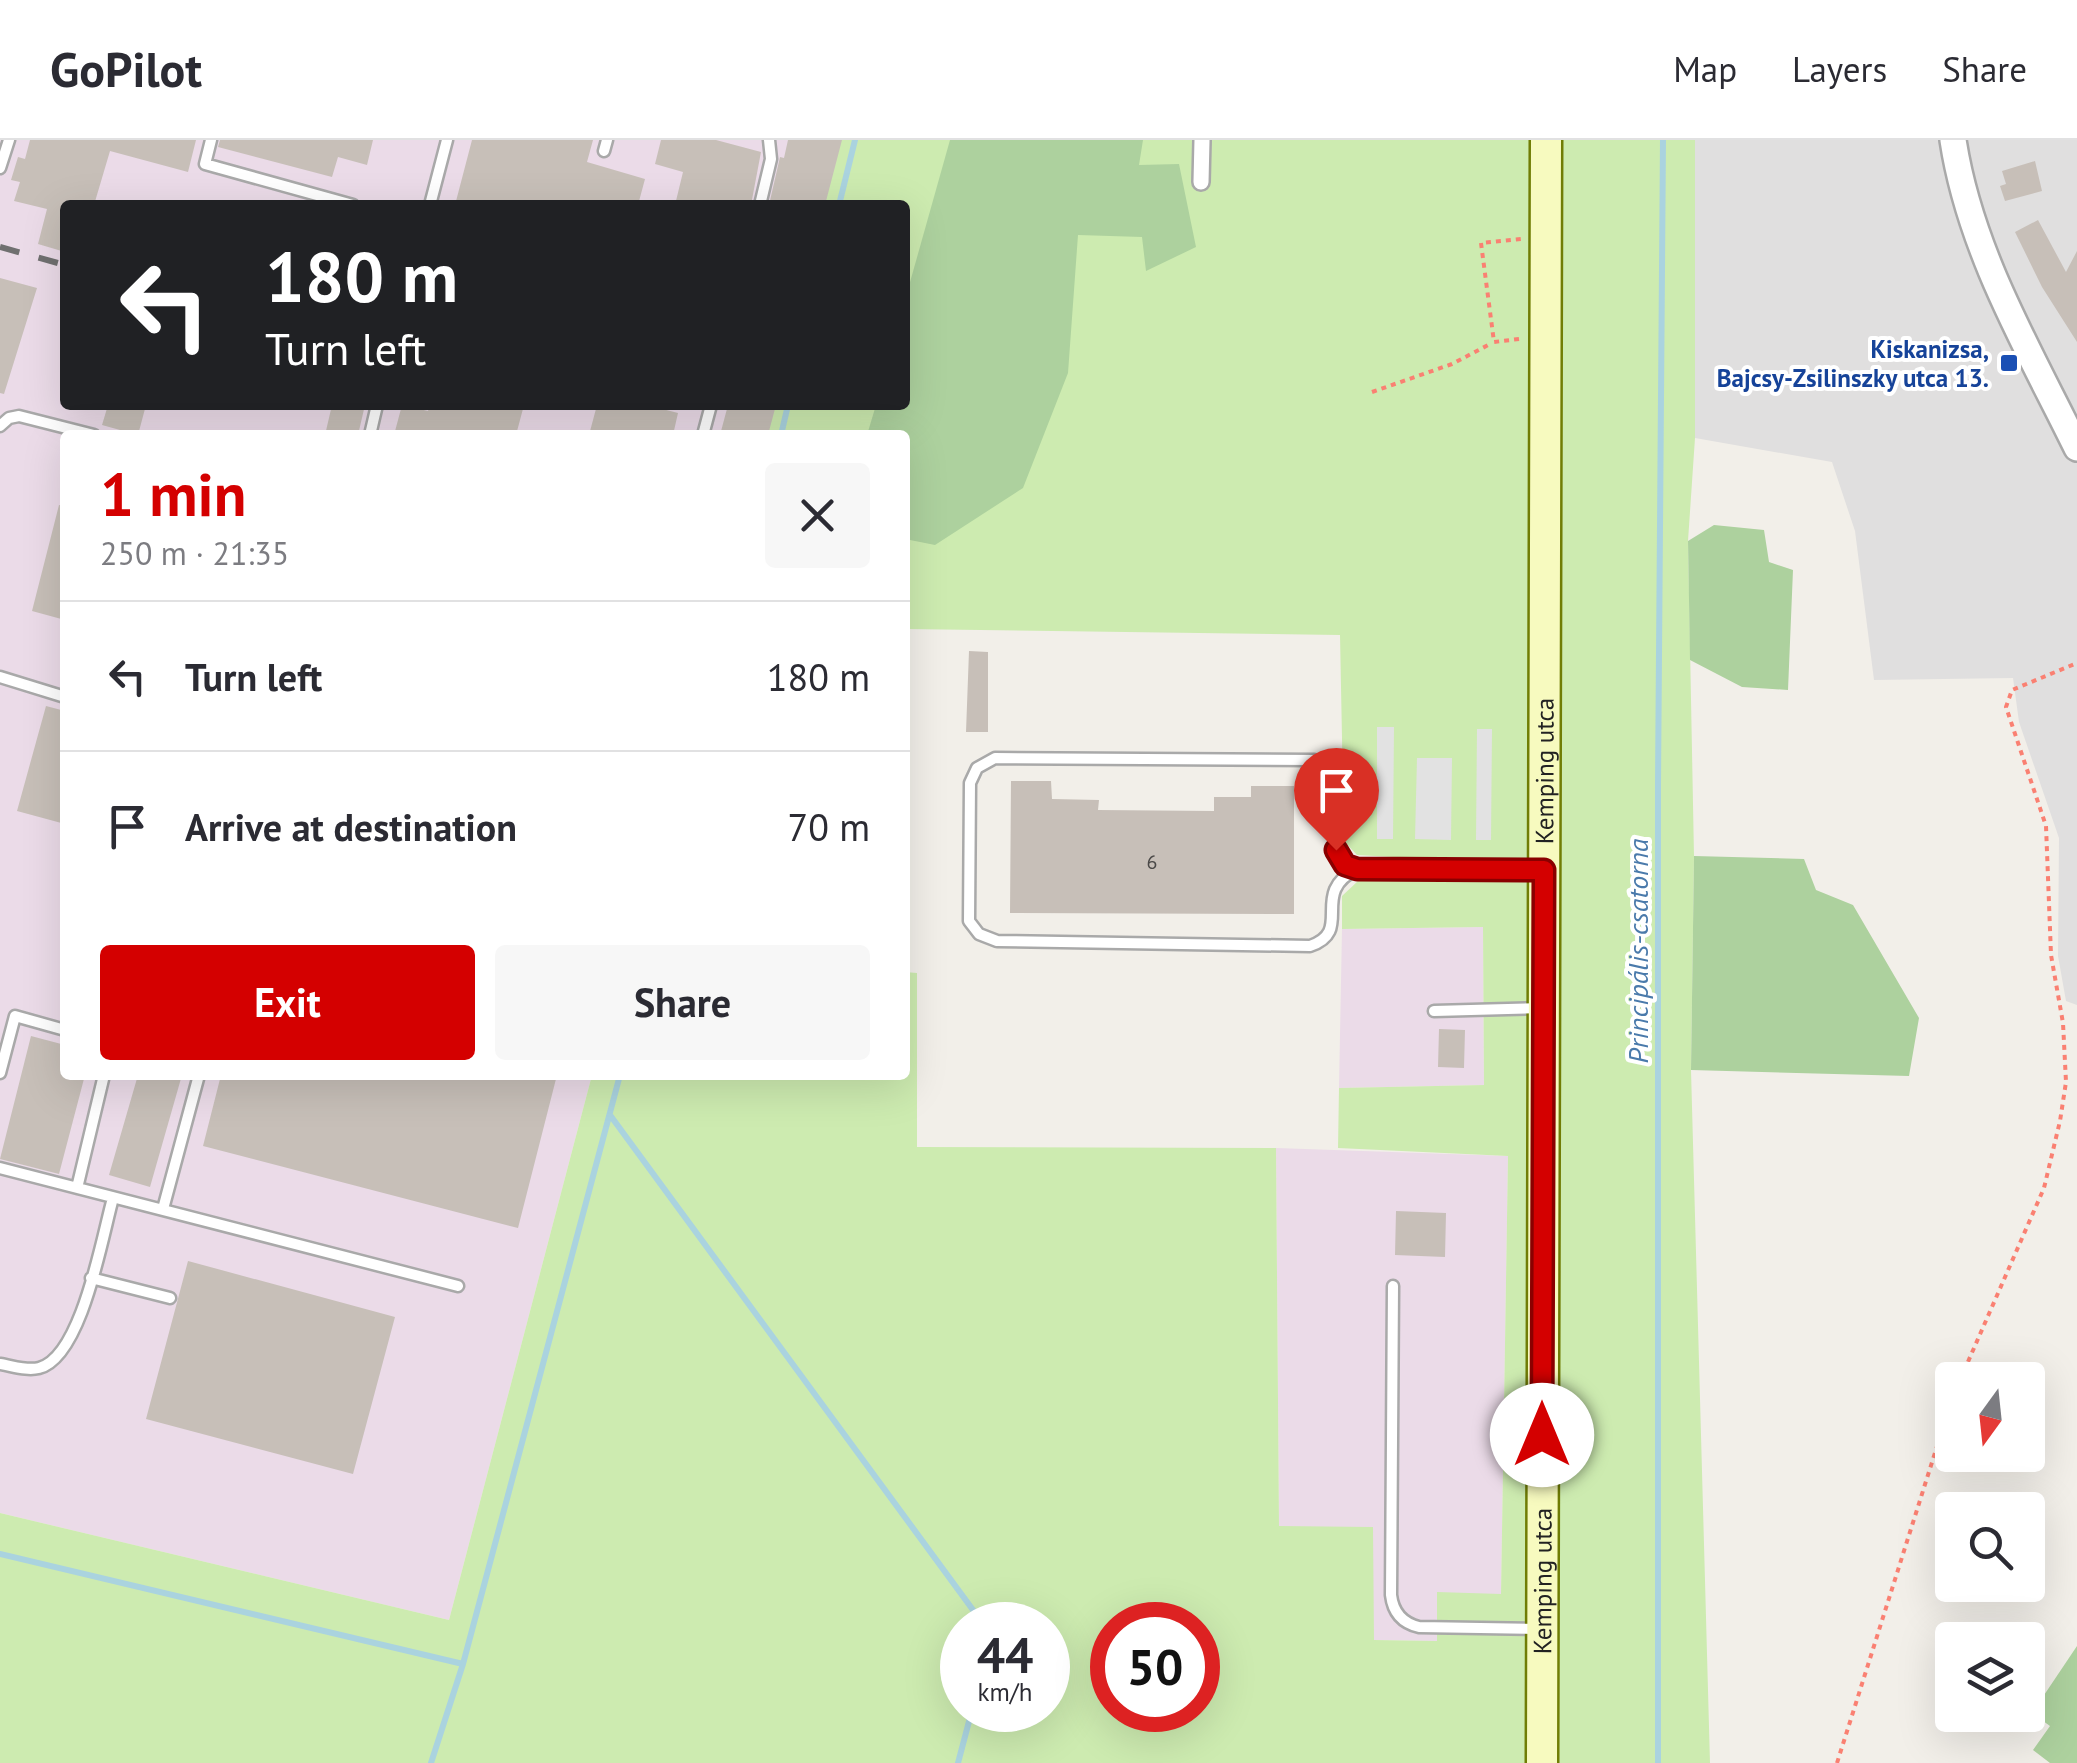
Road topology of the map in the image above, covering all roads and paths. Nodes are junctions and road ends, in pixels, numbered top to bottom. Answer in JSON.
{"nodes":[{"id":1,"x":8,"y":140,"type":"edge"},
{"id":2,"x":211,"y":140,"type":"edge"},
{"id":3,"x":447,"y":140,"type":"edge"},
{"id":4,"x":770,"y":140,"type":"edge"},
{"id":5,"x":1202,"y":140,"type":"edge"},
{"id":6,"x":1546,"y":140,"type":"edge"},
{"id":7,"x":1953,"y":140,"type":"edge"},
{"id":8,"x":0,"y":168,"type":"edge"},
{"id":9,"x":1201,"y":182,"type":"dead end"},
{"id":10,"x":335,"y":200,"type":"edge"},
{"id":11,"x":431,"y":200,"type":"edge"},
{"id":12,"x":761,"y":200,"type":"edge"},
{"id":13,"x":1546,"y":236,"type":"junction"},
{"id":14,"x":1546,"y":335,"type":"junction"},
{"id":15,"x":1494,"y":342,"type":"junction"},
{"id":16,"x":1372,"y":392,"type":"dead end"},
{"id":17,"x":0,"y":426,"type":"edge"},
{"id":18,"x":74,"y":430,"type":"edge"},
{"id":19,"x":2077,"y":448,"type":"edge"},
{"id":20,"x":2077,"y":663,"type":"edge"},
{"id":21,"x":0,"y":678,"type":"edge"},
{"id":22,"x":60,"y":696,"type":"edge"},
{"id":23,"x":1357,"y":869,"type":"junction"},
{"id":24,"x":1544,"y":870,"type":"junction"},
{"id":25,"x":1544,"y":1008,"type":"junction"},
{"id":26,"x":1434,"y":1011,"type":"dead end"},
{"id":27,"x":60,"y":1029,"type":"edge"},
{"id":28,"x":0,"y":1073,"type":"edge"},
{"id":29,"x":103,"y":1080,"type":"edge"},
{"id":30,"x":197,"y":1080,"type":"edge"},
{"id":31,"x":0,"y":1168,"type":"edge"},
{"id":32,"x":77,"y":1188,"type":"junction"},
{"id":33,"x":113,"y":1198,"type":"junction"},
{"id":34,"x":163,"y":1210,"type":"junction"},
{"id":35,"x":91,"y":1278,"type":"junction"},
{"id":36,"x":458,"y":1286,"type":"dead end"},
{"id":37,"x":1393,"y":1286,"type":"dead end"},
{"id":38,"x":170,"y":1298,"type":"dead end"},
{"id":39,"x":1968,"y":1362,"type":"edge"},
{"id":40,"x":0,"y":1364,"type":"edge"},
{"id":41,"x":1935,"y":1453,"type":"edge"},
{"id":42,"x":1541,"y":1628,"type":"junction"},
{"id":43,"x":1542,"y":1763,"type":"edge"},
{"id":44,"x":1838,"y":1763,"type":"edge"}],
"edges":[{"from":1,"to":8,"type":"lane"},
{"from":2,"to":10,"type":"lane"},
{"from":3,"to":11,"type":"lane"},
{"from":4,"to":12,"type":"lane"},
{"from":5,"to":9,"type":"street"},
{"from":6,"to":13,"type":"main road","name":"Kemping utca"},
{"from":7,"to":19,"type":"street"},
{"from":13,"to":14,"type":"main road","name":"Kemping utca"},
{"from":13,"to":15,"type":"path"},
{"from":14,"to":15,"type":"path"},
{"from":14,"to":24,"type":"main road","name":"Kemping utca"},
{"from":15,"to":16,"type":"path"},
{"from":17,"to":18,"type":"lane"},
{"from":20,"to":39,"type":"path"},
{"from":21,"to":22,"type":"lane"},
{"from":23,"to":23,"type":"lane"},
{"from":23,"to":24,"type":"lane"},
{"from":24,"to":25,"type":"main road","name":"Kemping utca"},
{"from":25,"to":26,"type":"lane"},
{"from":25,"to":42,"type":"main road","name":"Kemping utca"},
{"from":27,"to":28,"type":"lane"},
{"from":29,"to":32,"type":"lane"},
{"from":30,"to":34,"type":"lane"},
{"from":31,"to":32,"type":"lane"},
{"from":32,"to":33,"type":"lane"},
{"from":33,"to":34,"type":"lane"},
{"from":33,"to":35,"type":"lane"},
{"from":34,"to":36,"type":"lane"},
{"from":35,"to":38,"type":"lane"},
{"from":35,"to":40,"type":"lane"},
{"from":37,"to":42,"type":"lane"},
{"from":41,"to":44,"type":"path"},
{"from":42,"to":43,"type":"main road","name":"Kemping utca"}]}
